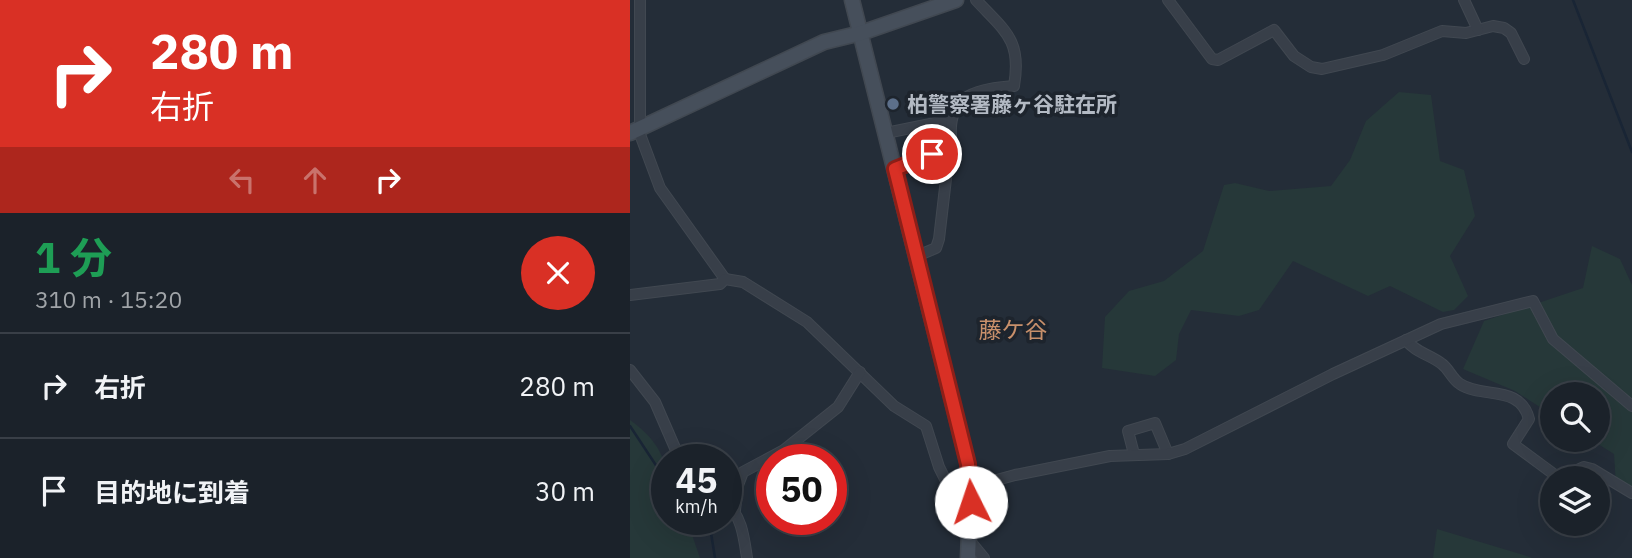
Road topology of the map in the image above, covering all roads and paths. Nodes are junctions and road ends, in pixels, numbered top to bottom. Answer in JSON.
{"nodes":[{"id":1,"x":640,"y":0,"type":"edge"},
{"id":2,"x":852,"y":0,"type":"edge"},
{"id":3,"x":956,"y":0,"type":"edge"},
{"id":4,"x":976,"y":0,"type":"edge"},
{"id":5,"x":1168,"y":0,"type":"edge"},
{"id":6,"x":1464,"y":0,"type":"edge"},
{"id":7,"x":1478,"y":30,"type":"junction"},
{"id":8,"x":861,"y":33,"type":"junction"},
{"id":9,"x":1524,"y":59,"type":"dead end"},
{"id":10,"x":950,"y":120,"type":"junction"},
{"id":11,"x":636,"y":130,"type":"edge"},
{"id":12,"x":886,"y":133,"type":"junction"},
{"id":13,"x":950,"y":147,"type":"junction"},
{"id":14,"x":895,"y":169,"type":"junction"},
{"id":15,"x":917,"y":256,"type":"junction"},
{"id":16,"x":725,"y":279,"type":"junction"},
{"id":17,"x":630,"y":295,"type":"edge"},
{"id":18,"x":1406,"y":340,"type":"junction"},
{"id":19,"x":630,"y":370,"type":"edge"},
{"id":20,"x":860,"y":372,"type":"junction"},
{"id":21,"x":1632,"y":407,"type":"edge"},
{"id":22,"x":673,"y":444,"type":"edge"},
{"id":23,"x":1134,"y":454,"type":"junction"},
{"id":24,"x":1168,"y":454,"type":"junction"},
{"id":25,"x":1543,"y":466,"type":"edge"},
{"id":26,"x":742,"y":474,"type":"edge"},
{"id":27,"x":1610,"y":481,"type":"edge"},
{"id":28,"x":971,"y":487,"type":"junction"},
{"id":29,"x":1632,"y":493,"type":"edge"},
{"id":30,"x":739,"y":535,"type":"edge"},
{"id":31,"x":970,"y":536,"type":"junction"},
{"id":32,"x":747,"y":558,"type":"edge"},
{"id":33,"x":968,"y":558,"type":"edge"},
{"id":34,"x":984,"y":558,"type":"edge"}],
"edges":[{"from":1,"to":11,"type":"street"},
{"from":2,"to":8,"type":"main road"},
{"from":3,"to":8,"type":"main road"},
{"from":4,"to":10,"type":"street"},
{"from":5,"to":7,"type":"street"},
{"from":6,"to":7,"type":"street"},
{"from":7,"to":9,"type":"street"},
{"from":8,"to":11,"type":"main road"},
{"from":8,"to":12,"type":"main road"},
{"from":10,"to":12,"type":"street"},
{"from":10,"to":13,"type":"street"},
{"from":11,"to":16,"type":"street"},
{"from":12,"to":14,"type":"main road"},
{"from":13,"to":14,"type":"street"},
{"from":13,"to":15,"type":"street"},
{"from":14,"to":15,"type":"main road"},
{"from":15,"to":28,"type":"main road"},
{"from":16,"to":17,"type":"street"},
{"from":16,"to":20,"type":"street"},
{"from":18,"to":21,"type":"street"},
{"from":18,"to":24,"type":"street"},
{"from":18,"to":25,"type":"street"},
{"from":19,"to":22,"type":"street"},
{"from":20,"to":26,"type":"street"},
{"from":20,"to":31,"type":"street"},
{"from":23,"to":24,"type":"street"},
{"from":23,"to":24,"type":"street"},
{"from":23,"to":28,"type":"street"},
{"from":27,"to":29,"type":"street"},
{"from":28,"to":31,"type":"main road"},
{"from":30,"to":32,"type":"street"},
{"from":31,"to":33,"type":"main road"},
{"from":31,"to":34,"type":"street"}]}
